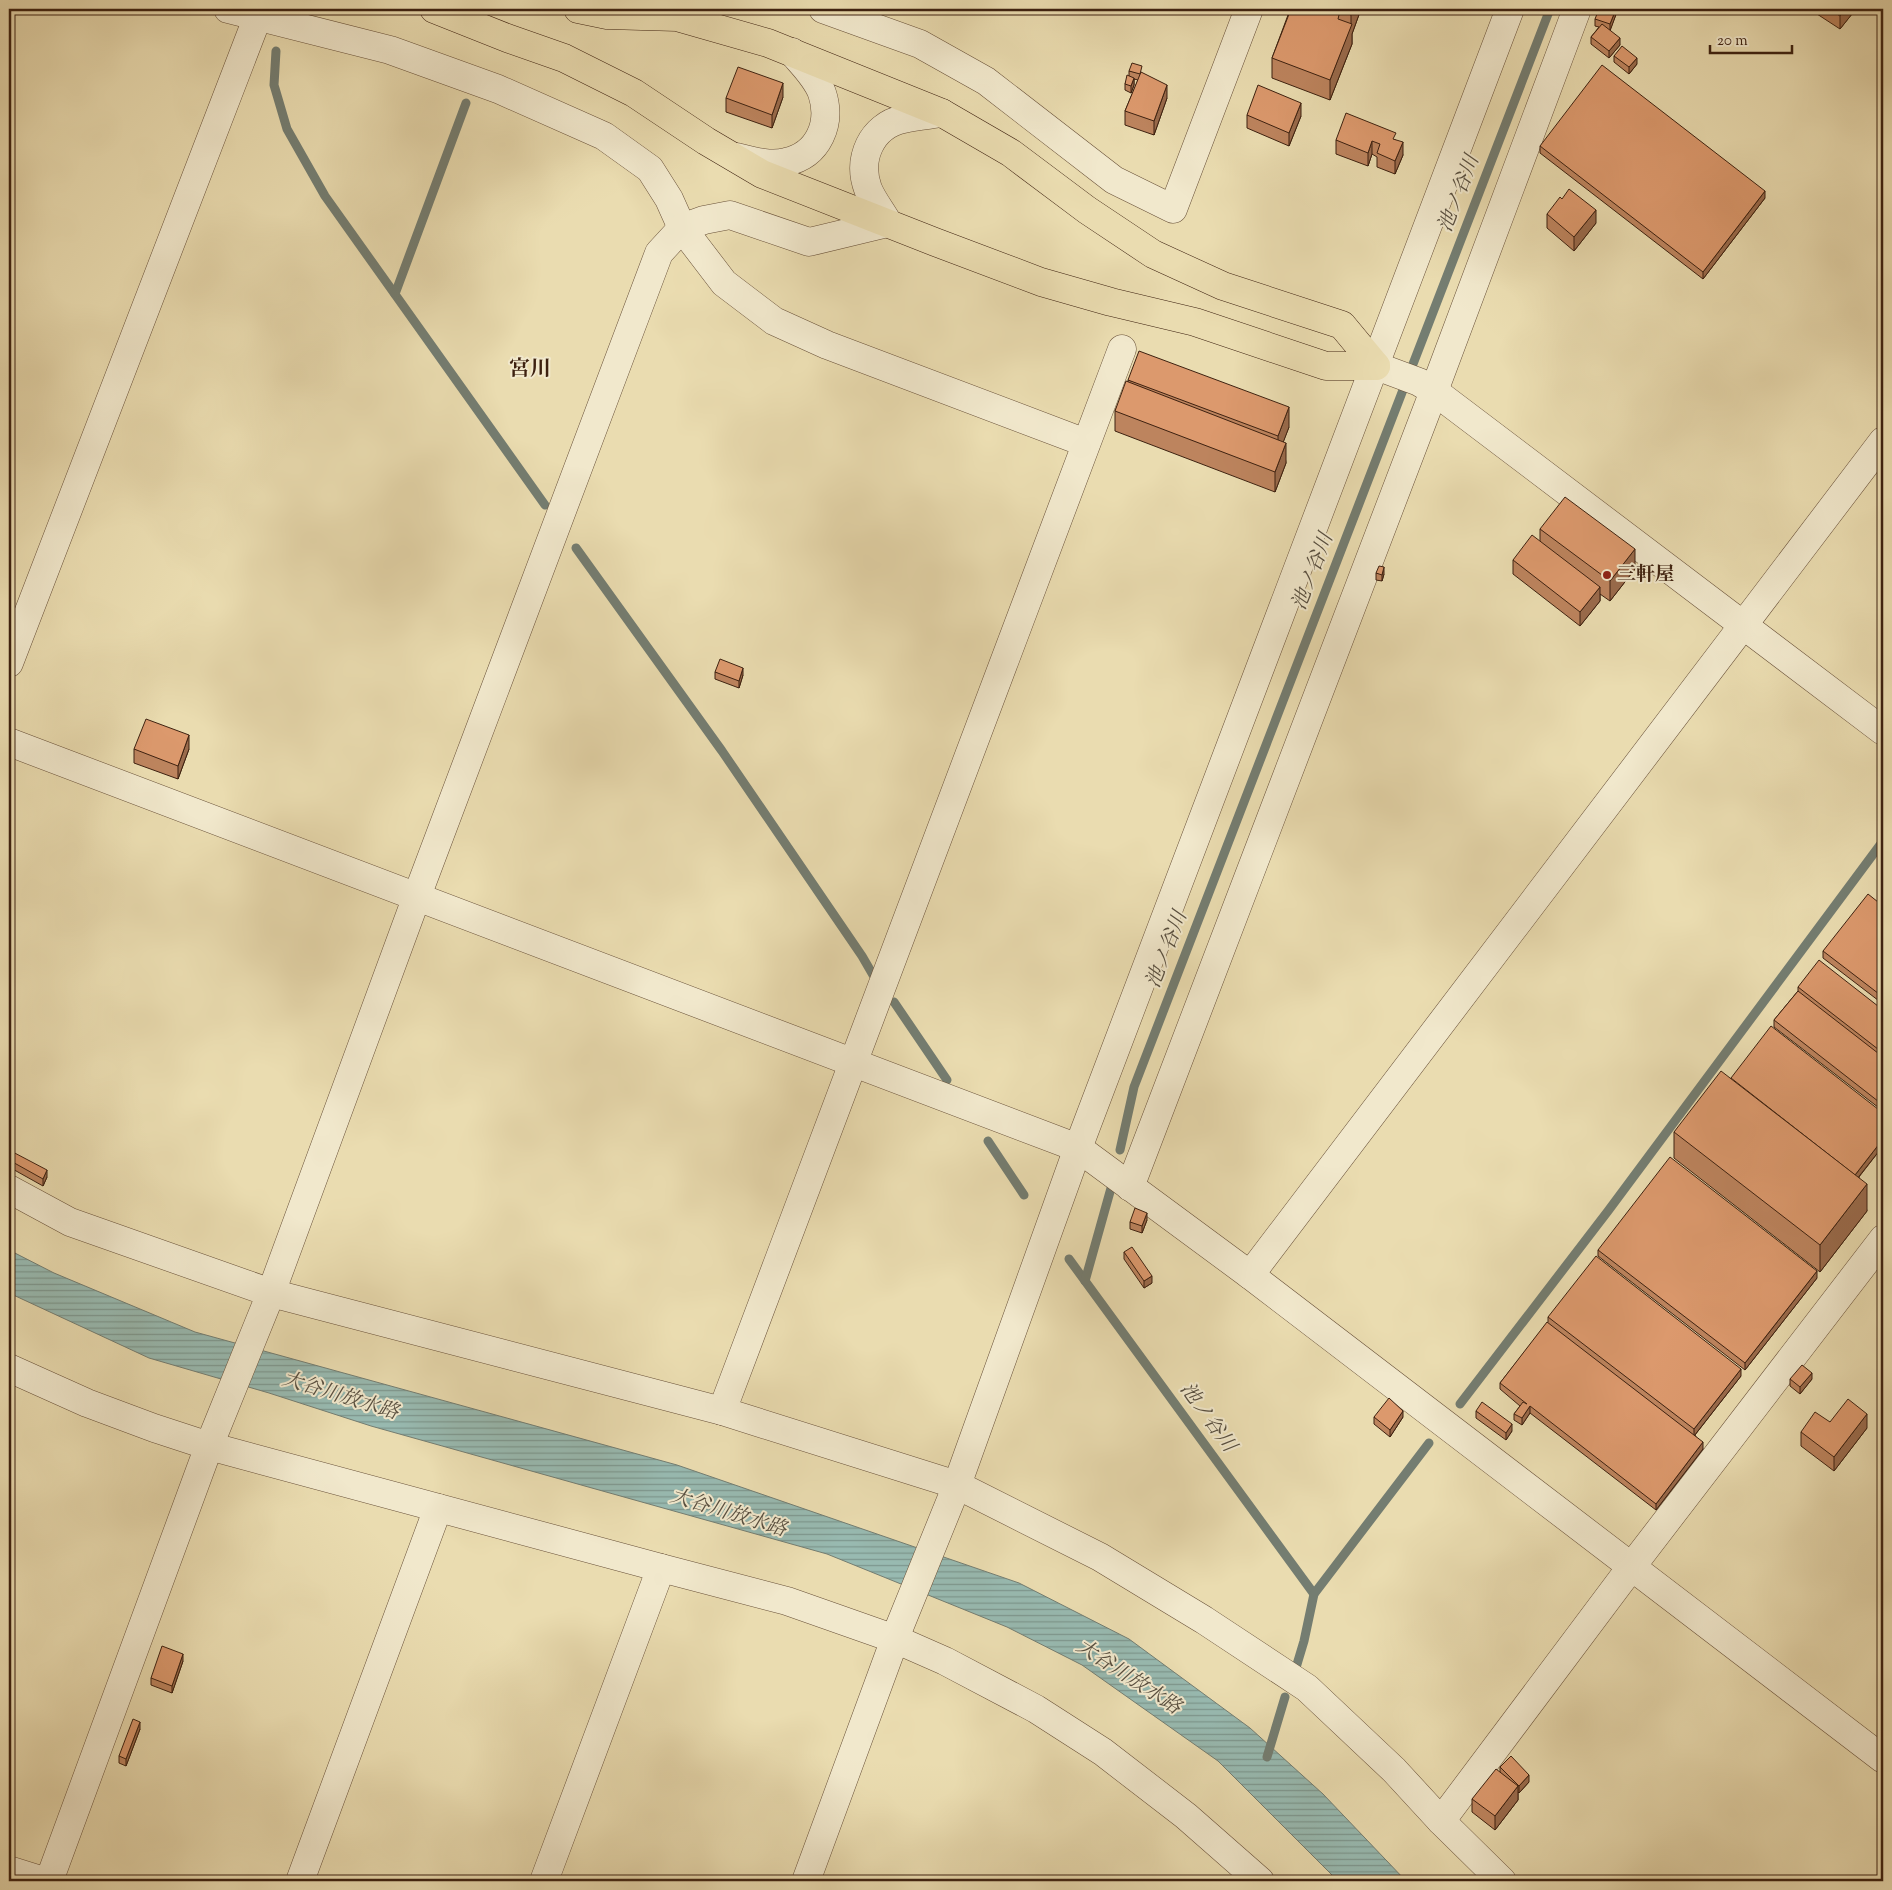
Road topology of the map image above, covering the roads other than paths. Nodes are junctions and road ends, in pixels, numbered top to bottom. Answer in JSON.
{"nodes":[{"id":1,"x":228,"y":9,"type":"edge"},
{"id":2,"x":434,"y":9,"type":"edge"},
{"id":3,"x":578,"y":9,"type":"edge"},
{"id":4,"x":823,"y":9,"type":"edge"},
{"id":5,"x":1250,"y":9,"type":"edge"},
{"id":6,"x":1510,"y":9,"type":"edge"},
{"id":7,"x":1577,"y":9,"type":"edge"},
{"id":8,"x":258,"y":16,"type":"junction"},
{"id":9,"x":792,"y":52,"type":"junction"},
{"id":10,"x":942,"y":113,"type":"junction"},
{"id":11,"x":730,"y":156,"type":"junction"},
{"id":12,"x":888,"y":223,"type":"junction"},
{"id":13,"x":682,"y":228,"type":"junction"},
{"id":14,"x":1122,"y":349,"type":"dead end"},
{"id":15,"x":1384,"y":369,"type":"junction"},
{"id":16,"x":1426,"y":387,"type":"junction"},
{"id":17,"x":1883,"y":441,"type":"edge"},
{"id":18,"x":1086,"y":443,"type":"junction"},
{"id":19,"x":1744,"y":625,"type":"junction"},
{"id":20,"x":9,"y":663,"type":"edge"},
{"id":21,"x":1883,"y":731,"type":"edge"},
{"id":22,"x":9,"y":742,"type":"edge"},
{"id":23,"x":417,"y":896,"type":"junction"},
{"id":24,"x":854,"y":1062,"type":"junction"},
{"id":25,"x":1078,"y":1148,"type":"junction"},
{"id":26,"x":1130,"y":1187,"type":"junction"},
{"id":27,"x":9,"y":1189,"type":"edge"},
{"id":28,"x":1883,"y":1239,"type":"edge"},
{"id":29,"x":1250,"y":1275,"type":"junction"},
{"id":30,"x":271,"y":1293,"type":"junction"},
{"id":31,"x":9,"y":1368,"type":"edge"},
{"id":32,"x":722,"y":1411,"type":"junction"},
{"id":33,"x":209,"y":1446,"type":"junction"},
{"id":34,"x":957,"y":1485,"type":"junction"},
{"id":35,"x":438,"y":1508,"type":"junction"},
{"id":36,"x":1632,"y":1566,"type":"junction"},
{"id":37,"x":661,"y":1568,"type":"junction"},
{"id":38,"x":897,"y":1634,"type":"junction"},
{"id":39,"x":1883,"y":1760,"type":"edge"},
{"id":40,"x":1441,"y":1821,"type":"junction"},
{"id":41,"x":9,"y":1870,"type":"edge"},
{"id":42,"x":44,"y":1881,"type":"edge"},
{"id":43,"x":49,"y":1881,"type":"edge"},
{"id":44,"x":300,"y":1881,"type":"edge"},
{"id":45,"x":544,"y":1881,"type":"edge"},
{"id":46,"x":806,"y":1881,"type":"edge"},
{"id":47,"x":1260,"y":1881,"type":"edge"},
{"id":48,"x":1502,"y":1881,"type":"edge"}],
"edges":[{"from":1,"to":8,"type":"street"},
{"from":2,"to":11,"type":"highway"},
{"from":3,"to":9,"type":"highway"},
{"from":4,"to":5,"type":"street"},
{"from":6,"to":15,"type":"street"},
{"from":7,"to":16,"type":"street"},
{"from":8,"to":13,"type":"street"},
{"from":8,"to":20,"type":"street"},
{"from":9,"to":10,"type":"highway"},
{"from":9,"to":11,"type":"street"},
{"from":10,"to":12,"type":"street"},
{"from":10,"to":15,"type":"highway"},
{"from":11,"to":12,"type":"highway"},
{"from":12,"to":13,"type":"street"},
{"from":12,"to":15,"type":"highway"},
{"from":13,"to":18,"type":"street"},
{"from":13,"to":23,"type":"street"},
{"from":14,"to":18,"type":"street"},
{"from":15,"to":16,"type":"street"},
{"from":15,"to":25,"type":"street"},
{"from":16,"to":19,"type":"street"},
{"from":16,"to":26,"type":"street"},
{"from":17,"to":19,"type":"street"},
{"from":18,"to":24,"type":"street"},
{"from":19,"to":21,"type":"street"},
{"from":19,"to":29,"type":"street"},
{"from":22,"to":23,"type":"street"},
{"from":23,"to":24,"type":"street"},
{"from":23,"to":30,"type":"street"},
{"from":24,"to":25,"type":"street"},
{"from":24,"to":32,"type":"street"},
{"from":25,"to":26,"type":"street"},
{"from":25,"to":34,"type":"street"},
{"from":26,"to":29,"type":"street"},
{"from":27,"to":30,"type":"street"},
{"from":28,"to":36,"type":"street"},
{"from":29,"to":36,"type":"street"},
{"from":30,"to":32,"type":"street"},
{"from":30,"to":33,"type":"street"},
{"from":31,"to":33,"type":"street"},
{"from":32,"to":34,"type":"street"},
{"from":33,"to":35,"type":"street"},
{"from":33,"to":43,"type":"street"},
{"from":34,"to":38,"type":"street"},
{"from":34,"to":40,"type":"street"},
{"from":35,"to":37,"type":"street"},
{"from":35,"to":44,"type":"street"},
{"from":36,"to":39,"type":"street"},
{"from":36,"to":40,"type":"street"},
{"from":37,"to":38,"type":"street"},
{"from":37,"to":45,"type":"street"},
{"from":38,"to":46,"type":"street"},
{"from":38,"to":47,"type":"street"},
{"from":40,"to":48,"type":"street"},
{"from":41,"to":42,"type":"street"}]}
